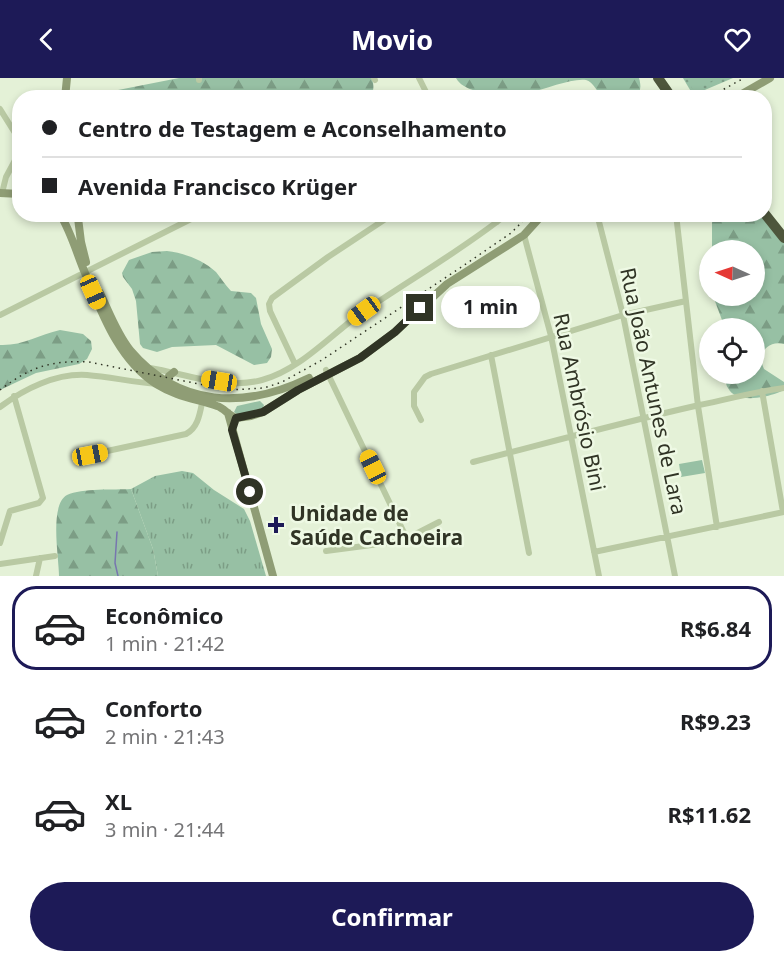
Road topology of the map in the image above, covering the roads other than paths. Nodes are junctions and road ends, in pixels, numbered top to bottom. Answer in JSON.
{"nodes":[{"id":1,"x":770,"y":78,"type":"edge"},
{"id":2,"x":749,"y":90,"type":"edge"},
{"id":3,"x":0,"y":109,"type":"edge"},
{"id":4,"x":12,"y":128,"type":"edge"},
{"id":5,"x":12,"y":166,"type":"edge"},
{"id":6,"x":1,"y":195,"type":"edge"},
{"id":7,"x":64,"y":222,"type":"edge"},
{"id":8,"x":79,"y":222,"type":"edge"},
{"id":9,"x":186,"y":222,"type":"edge"},
{"id":10,"x":381,"y":222,"type":"edge"},
{"id":11,"x":497,"y":222,"type":"edge"},
{"id":12,"x":536,"y":222,"type":"edge"},
{"id":13,"x":599,"y":222,"type":"edge"},
{"id":14,"x":677,"y":222,"type":"edge"},
{"id":15,"x":772,"y":222,"type":"edge"},
{"id":16,"x":524,"y":235,"type":"junction"},
{"id":17,"x":784,"y":237,"type":"edge"},
{"id":18,"x":87,"y":273,"type":"junction"},
{"id":19,"x":686,"y":301,"type":"junction"},
{"id":20,"x":0,"y":315,"type":"edge"},
{"id":21,"x":623,"y":315,"type":"junction"},
{"id":22,"x":551,"y":336,"type":"junction"},
{"id":23,"x":491,"y":355,"type":"junction"},
{"id":24,"x":295,"y":364,"type":"junction"},
{"id":25,"x":148,"y":372,"type":"junction"},
{"id":26,"x":170,"y":372,"type":"junction"},
{"id":27,"x":327,"y":372,"type":"junction"},
{"id":28,"x":134,"y":382,"type":"junction"},
{"id":29,"x":168,"y":382,"type":"junction"},
{"id":30,"x":157,"y":384,"type":"junction"},
{"id":31,"x":784,"y":388,"type":"edge"},
{"id":32,"x":762,"y":391,"type":"junction"},
{"id":33,"x":263,"y":395,"type":"junction"},
{"id":34,"x":14,"y":396,"type":"junction"},
{"id":35,"x":203,"y":399,"type":"junction"},
{"id":36,"x":233,"y":400,"type":"junction"},
{"id":37,"x":0,"y":406,"type":"edge"},
{"id":38,"x":698,"y":406,"type":"junction"},
{"id":39,"x":267,"y":409,"type":"junction"},
{"id":40,"x":228,"y":412,"type":"junction"},
{"id":41,"x":644,"y":417,"type":"junction"},
{"id":42,"x":236,"y":418,"type":"junction"},
{"id":43,"x":421,"y":420,"type":"dead end"},
{"id":44,"x":232,"y":430,"type":"junction"},
{"id":45,"x":571,"y":435,"type":"junction"},
{"id":46,"x":509,"y":452,"type":"junction"},
{"id":47,"x":84,"y":456,"type":"dead end"},
{"id":48,"x":473,"y":462,"type":"dead end"},
{"id":49,"x":783,"y":512,"type":"edge"},
{"id":50,"x":439,"y":522,"type":"dead end"},
{"id":51,"x":717,"y":526,"type":"junction"},
{"id":52,"x":668,"y":538,"type":"junction"},
{"id":53,"x":407,"y":539,"type":"junction"},
{"id":54,"x":0,"y":543,"type":"edge"},
{"id":55,"x":326,"y":551,"type":"dead end"},
{"id":56,"x":594,"y":552,"type":"junction"},
{"id":57,"x":529,"y":553,"type":"dead end"},
{"id":58,"x":56,"y":555,"type":"dead end"},
{"id":59,"x":40,"y":558,"type":"junction"},
{"id":60,"x":0,"y":564,"type":"edge"},
{"id":61,"x":36,"y":576,"type":"edge"},
{"id":62,"x":273,"y":576,"type":"edge"},
{"id":63,"x":600,"y":576,"type":"edge"},
{"id":64,"x":675,"y":576,"type":"edge"}],
"edges":[{"from":1,"to":2,"type":"main road"},
{"from":3,"to":4,"type":"street"},
{"from":5,"to":6,"type":"street"},
{"from":7,"to":18,"type":"main road"},
{"from":8,"to":18,"type":"main road"},
{"from":9,"to":18,"type":"street"},
{"from":10,"to":24,"type":"street"},
{"from":11,"to":24,"type":"street"},
{"from":12,"to":16,"type":"main road"},
{"from":13,"to":21,"type":"street","name":"Rua João Antunes de Lara"},
{"from":14,"to":19,"type":"street"},
{"from":15,"to":17,"type":"highway"},
{"from":16,"to":22,"type":"street","name":"Rua Ambrósio Bini"},
{"from":16,"to":27,"type":"main road"},
{"from":18,"to":20,"type":"street"},
{"from":18,"to":25,"type":"main road"},
{"from":19,"to":21,"type":"street"},
{"from":19,"to":38,"type":"street"},
{"from":21,"to":22,"type":"street"},
{"from":21,"to":41,"type":"street","name":"Rua João Antunes de Lara"},
{"from":22,"to":23,"type":"street"},
{"from":22,"to":45,"type":"street","name":"Rua Ambrósio Bini"},
{"from":23,"to":43,"type":"street"},
{"from":23,"to":46,"type":"street"},
{"from":24,"to":26,"type":"street"},
{"from":25,"to":26,"type":"street"},
{"from":25,"to":28,"type":"street"},
{"from":25,"to":29,"type":"main road"},
{"from":25,"to":30,"type":"main road"},
{"from":26,"to":29,"type":"main road"},
{"from":27,"to":33,"type":"main road"},
{"from":27,"to":39,"type":"main road"},
{"from":27,"to":53,"type":"street"},
{"from":28,"to":30,"type":"street"},
{"from":28,"to":34,"type":"street"},
{"from":29,"to":35,"type":"main road"},
{"from":30,"to":35,"type":"main road"},
{"from":31,"to":32,"type":"street"},
{"from":32,"to":38,"type":"street"},
{"from":32,"to":49,"type":"street"},
{"from":33,"to":36,"type":"main road"},
{"from":33,"to":39,"type":"main road"},
{"from":34,"to":37,"type":"street"},
{"from":34,"to":54,"type":"street"},
{"from":35,"to":36,"type":"main road"},
{"from":35,"to":40,"type":"main road"},
{"from":35,"to":47,"type":"street"},
{"from":36,"to":40,"type":"main road"},
{"from":38,"to":41,"type":"street"},
{"from":38,"to":51,"type":"street"},
{"from":39,"to":42,"type":"main road"},
{"from":40,"to":42,"type":"main road"},
{"from":40,"to":44,"type":"main road"},
{"from":41,"to":45,"type":"street"},
{"from":41,"to":52,"type":"street","name":"Rua João Antunes de Lara"},
{"from":42,"to":44,"type":"main road"},
{"from":44,"to":62,"type":"main road"},
{"from":45,"to":46,"type":"street"},
{"from":45,"to":56,"type":"street","name":"Rua Ambrósio Bini"},
{"from":46,"to":48,"type":"street"},
{"from":46,"to":57,"type":"street"},
{"from":49,"to":51,"type":"street"},
{"from":50,"to":53,"type":"street"},
{"from":51,"to":52,"type":"street"},
{"from":52,"to":56,"type":"street"},
{"from":52,"to":64,"type":"street","name":"Rua João Antunes de Lara"},
{"from":53,"to":55,"type":"street"},
{"from":56,"to":63,"type":"street","name":"Rua Ambrósio Bini"},
{"from":58,"to":59,"type":"street"},
{"from":59,"to":60,"type":"street"},
{"from":59,"to":61,"type":"street"}]}
